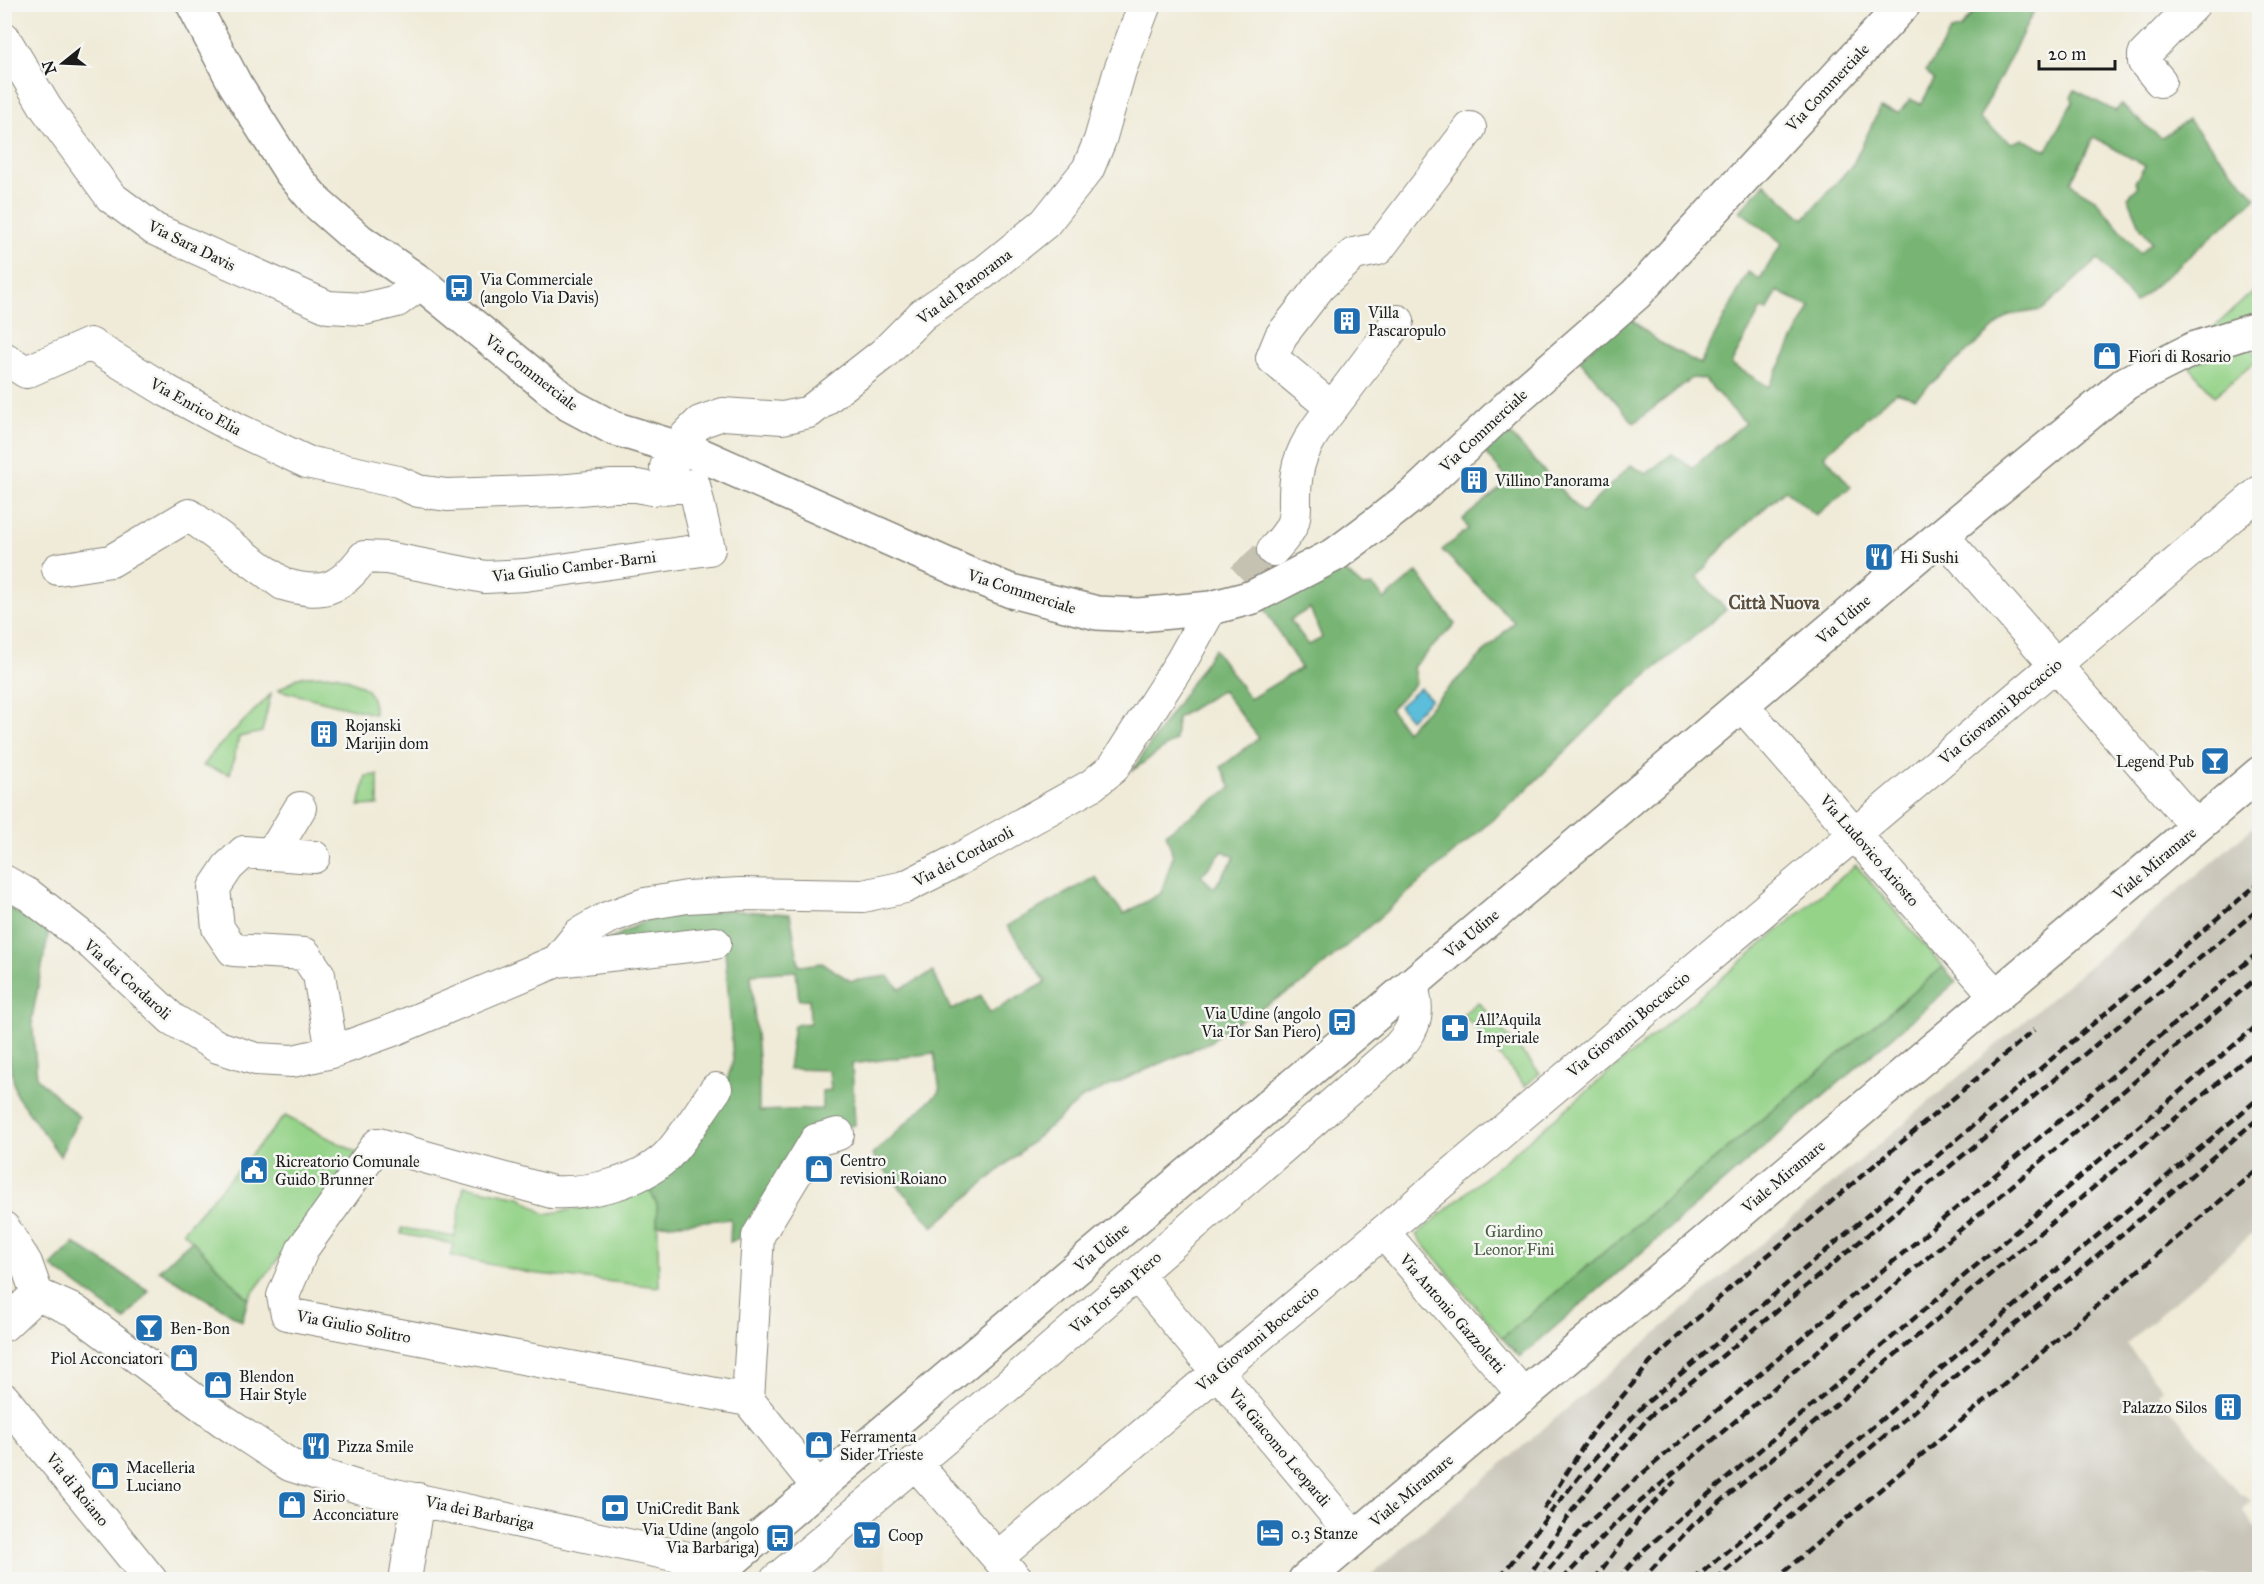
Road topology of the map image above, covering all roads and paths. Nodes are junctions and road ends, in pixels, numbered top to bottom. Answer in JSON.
{"nodes":[{"id":1,"x":193,"y":4,"type":"edge"},
{"id":2,"x":1145,"y":4,"type":"edge"},
{"id":3,"x":1904,"y":4,"type":"edge"},
{"id":4,"x":2194,"y":4,"type":"edge"},
{"id":5,"x":4,"y":38,"type":"edge"},
{"id":6,"x":2160,"y":81,"type":"dead end"},
{"id":7,"x":1470,"y":128,"type":"dead end"},
{"id":8,"x":421,"y":283,"type":"junction"},
{"id":9,"x":1398,"y":321,"type":"dead end"},
{"id":10,"x":2259,"y":328,"type":"edge"},
{"id":11,"x":4,"y":358,"type":"edge"},
{"id":12,"x":1332,"y":408,"type":"junction"},
{"id":13,"x":680,"y":449,"type":"junction"},
{"id":14,"x":720,"y":464,"type":"junction"},
{"id":15,"x":398,"y":482,"type":"junction"},
{"id":16,"x":694,"y":484,"type":"junction"},
{"id":17,"x":2259,"y":491,"type":"edge"},
{"id":18,"x":1942,"y":535,"type":"junction"},
{"id":19,"x":1273,"y":549,"type":"tunnel mouth"},
{"id":20,"x":58,"y":569,"type":"dead end"},
{"id":21,"x":1211,"y":608,"type":"junction"},
{"id":22,"x":2054,"y":664,"type":"junction"},
{"id":23,"x":1742,"y":705,"type":"junction"},
{"id":24,"x":2259,"y":773,"type":"edge"},
{"id":25,"x":300,"y":808,"type":"dead end"},
{"id":26,"x":2196,"y":826,"type":"junction"},
{"id":27,"x":1855,"y":833,"type":"junction"},
{"id":28,"x":268,"y":854,"type":"junction"},
{"id":29,"x":314,"y":857,"type":"dead end"},
{"id":30,"x":4,"y":881,"type":"edge"},
{"id":31,"x":715,"y":943,"type":"dead end"},
{"id":32,"x":557,"y":961,"type":"junction"},
{"id":33,"x":1411,"y":984,"type":"junction"},
{"id":34,"x":1996,"y":996,"type":"junction"},
{"id":35,"x":332,"y":1052,"type":"junction"},
{"id":36,"x":716,"y":1089,"type":"dead end"},
{"id":37,"x":838,"y":1134,"type":"dead end"},
{"id":38,"x":4,"y":1228,"type":"edge"},
{"id":39,"x":1383,"y":1232,"type":"junction"},
{"id":40,"x":1136,"y":1274,"type":"junction"},
{"id":41,"x":37,"y":1294,"type":"junction"},
{"id":42,"x":4,"y":1325,"type":"edge"},
{"id":43,"x":1217,"y":1372,"type":"junction"},
{"id":44,"x":1524,"y":1395,"type":"junction"},
{"id":45,"x":4,"y":1399,"type":"edge"},
{"id":46,"x":748,"y":1400,"type":"junction"},
{"id":47,"x":914,"y":1462,"type":"junction"},
{"id":48,"x":818,"y":1487,"type":"junction"},
{"id":49,"x":418,"y":1499,"type":"junction"},
{"id":50,"x":1354,"y":1538,"type":"junction"},
{"id":51,"x":1007,"y":1568,"type":"edge"},
{"id":52,"x":717,"y":1573,"type":"edge"},
{"id":53,"x":151,"y":1580,"type":"edge"},
{"id":54,"x":405,"y":1580,"type":"edge"},
{"id":55,"x":776,"y":1580,"type":"edge"},
{"id":56,"x":1305,"y":1580,"type":"edge"}],
"edges":[{"from":1,"to":8,"type":"main road","name":"Via Commerciale"},
{"from":2,"to":13,"type":"street","name":"Via del Panorama"},
{"from":3,"to":21,"type":"main road","name":"Via Commerciale"},
{"from":4,"to":6,"type":"street"},
{"from":5,"to":8,"type":"street","name":"Via Sara Davis"},
{"from":7,"to":12,"type":"street"},
{"from":8,"to":13,"type":"main road","name":"Via Commerciale"},
{"from":9,"to":12,"type":"street"},
{"from":10,"to":18,"type":"main road","name":"Via Udine"},
{"from":11,"to":15,"type":"street","name":"Via Enrico Elia"},
{"from":12,"to":19,"type":"street"},
{"from":13,"to":14,"type":"main road","name":"Via Commerciale"},
{"from":13,"to":15,"type":"street","name":"Via Enrico Elia"},
{"from":14,"to":16,"type":"street"},
{"from":14,"to":21,"type":"main road","name":"Via Commerciale"},
{"from":15,"to":16,"type":"street","name":"Via Enrico Elia"},
{"from":16,"to":20,"type":"street","name":"Via Giulio Camber-Barni"},
{"from":17,"to":22,"type":"street","name":"Via Giovanni Boccaccio"},
{"from":18,"to":22,"type":"street"},
{"from":18,"to":23,"type":"main road","name":"Via Udine"},
{"from":21,"to":32,"type":"street","name":"Via dei Cordaroli"},
{"from":22,"to":26,"type":"street"},
{"from":22,"to":27,"type":"street","name":"Via Giovanni Boccaccio"},
{"from":23,"to":27,"type":"street","name":"Via Ludovico Ariosto"},
{"from":23,"to":33,"type":"main road","name":"Via Udine"},
{"from":24,"to":26,"type":"main road","name":"Viale Miramare"},
{"from":25,"to":28,"type":"street"},
{"from":26,"to":34,"type":"main road","name":"Viale Miramare"},
{"from":27,"to":34,"type":"street","name":"Via Ludovico Ariosto"},
{"from":27,"to":39,"type":"street","name":"Via Giovanni Boccaccio"},
{"from":28,"to":29,"type":"street"},
{"from":28,"to":35,"type":"street"},
{"from":30,"to":35,"type":"street","name":"Via dei Cordaroli"},
{"from":31,"to":32,"type":"street","name":"Via dei Cordaroli"},
{"from":32,"to":35,"type":"street","name":"Via dei Cordaroli"},
{"from":33,"to":40,"type":"street","name":"Via Tor San Piero"},
{"from":33,"to":48,"type":"main road","name":"Via Udine"},
{"from":34,"to":44,"type":"main road","name":"Viale Miramare"},
{"from":36,"to":46,"type":"street","name":"Via Giulio Solitro"},
{"from":37,"to":46,"type":"street"},
{"from":38,"to":41,"type":"street"},
{"from":39,"to":43,"type":"street","name":"Via Giovanni Boccaccio"},
{"from":39,"to":44,"type":"street","name":"Via Antonio Gazzoletti"},
{"from":40,"to":43,"type":"street","name":"Via Giacomo Leopardi"},
{"from":40,"to":47,"type":"street","name":"Via Tor San Piero"},
{"from":41,"to":42,"type":"street"},
{"from":41,"to":49,"type":"street","name":"Via dei Barbariga"},
{"from":43,"to":50,"type":"street","name":"Via Giacomo Leopardi"},
{"from":43,"to":51,"type":"street","name":"Via Giovanni Boccaccio"},
{"from":44,"to":50,"type":"main road","name":"Viale Miramare"},
{"from":45,"to":53,"type":"street","name":"Via di Roiano"},
{"from":46,"to":48,"type":"street"},
{"from":47,"to":51,"type":"street"},
{"from":47,"to":55,"type":"street","name":"Via Tor San Piero"},
{"from":48,"to":52,"type":"main road","name":"Via Udine"},
{"from":49,"to":52,"type":"street","name":"Via dei Barbariga"},
{"from":49,"to":54,"type":"street"},
{"from":50,"to":56,"type":"main road","name":"Viale Miramare"}]}
